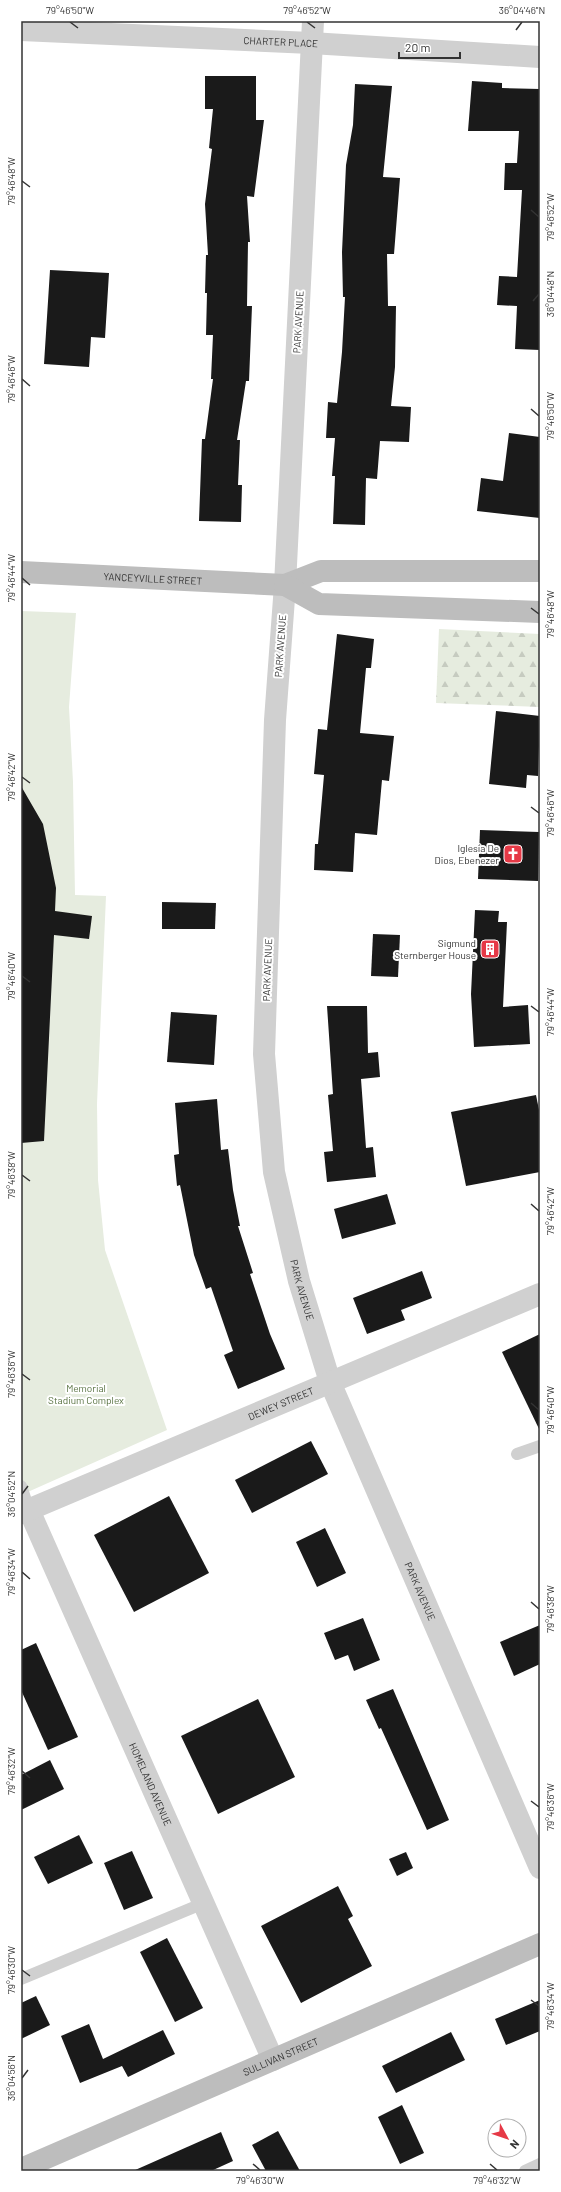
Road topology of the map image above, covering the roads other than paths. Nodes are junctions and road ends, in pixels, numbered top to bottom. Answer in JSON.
{"nodes":[{"id":1,"x":312,"y":21,"type":"edge"},
{"id":2,"x":21,"y":30,"type":"edge"},
{"id":3,"x":312,"y":43,"type":"junction"},
{"id":4,"x":540,"y":57,"type":"edge"},
{"id":5,"x":540,"y":571,"type":"edge"},
{"id":6,"x":21,"y":572,"type":"edge"},
{"id":7,"x":285,"y":585,"type":"junction"},
{"id":8,"x":540,"y":612,"type":"edge"},
{"id":9,"x":540,"y":1294,"type":"edge"},
{"id":10,"x":330,"y":1382,"type":"junction"},
{"id":11,"x":540,"y":1446,"type":"edge"},
{"id":12,"x":516,"y":1454,"type":"dead end"},
{"id":13,"x":21,"y":1486,"type":"edge"},
{"id":14,"x":25,"y":1511,"type":"edge"},
{"id":15,"x":540,"y":1868,"type":"edge"},
{"id":16,"x":204,"y":1903,"type":"junction"},
{"id":17,"x":540,"y":1944,"type":"edge"},
{"id":18,"x":21,"y":1979,"type":"edge"},
{"id":19,"x":273,"y":2060,"type":"junction"},
{"id":20,"x":54,"y":2163,"type":"edge"},
{"id":21,"x":540,"y":2164,"type":"edge"},
{"id":22,"x":21,"y":2170,"type":"edge"},
{"id":23,"x":524,"y":2171,"type":"edge"}],
"edges":[{"from":1,"to":3,"type":"street","name":"PARK AVENUE"},
{"from":2,"to":3,"type":"street","name":"CHARTER PLACE"},
{"from":3,"to":4,"type":"street","name":"CHARTER PLACE"},
{"from":3,"to":7,"type":"street","name":"PARK AVENUE"},
{"from":5,"to":7,"type":"street","name":"YANCEYVILLE STREET"},
{"from":6,"to":7,"type":"street","name":"YANCEYVILLE STREET"},
{"from":7,"to":8,"type":"street","name":"YANCEYVILLE STREET"},
{"from":7,"to":10,"type":"street","name":"PARK AVENUE"},
{"from":9,"to":10,"type":"street","name":"DEWEY STREET"},
{"from":10,"to":14,"type":"street","name":"DEWEY STREET"},
{"from":10,"to":15,"type":"street","name":"PARK AVENUE"},
{"from":11,"to":12,"type":"lane"},
{"from":13,"to":14,"type":"lane"},
{"from":14,"to":16,"type":"street","name":"HOMELAND AVENUE"},
{"from":16,"to":18,"type":"lane"},
{"from":16,"to":19,"type":"street","name":"HOMELAND AVENUE"},
{"from":17,"to":19,"type":"street","name":"SULLIVAN STREET"},
{"from":19,"to":20,"type":"street","name":"SULLIVAN STREET"},
{"from":20,"to":22,"type":"street","name":"SULLIVAN STREET"},
{"from":21,"to":23,"type":"lane"}]}
